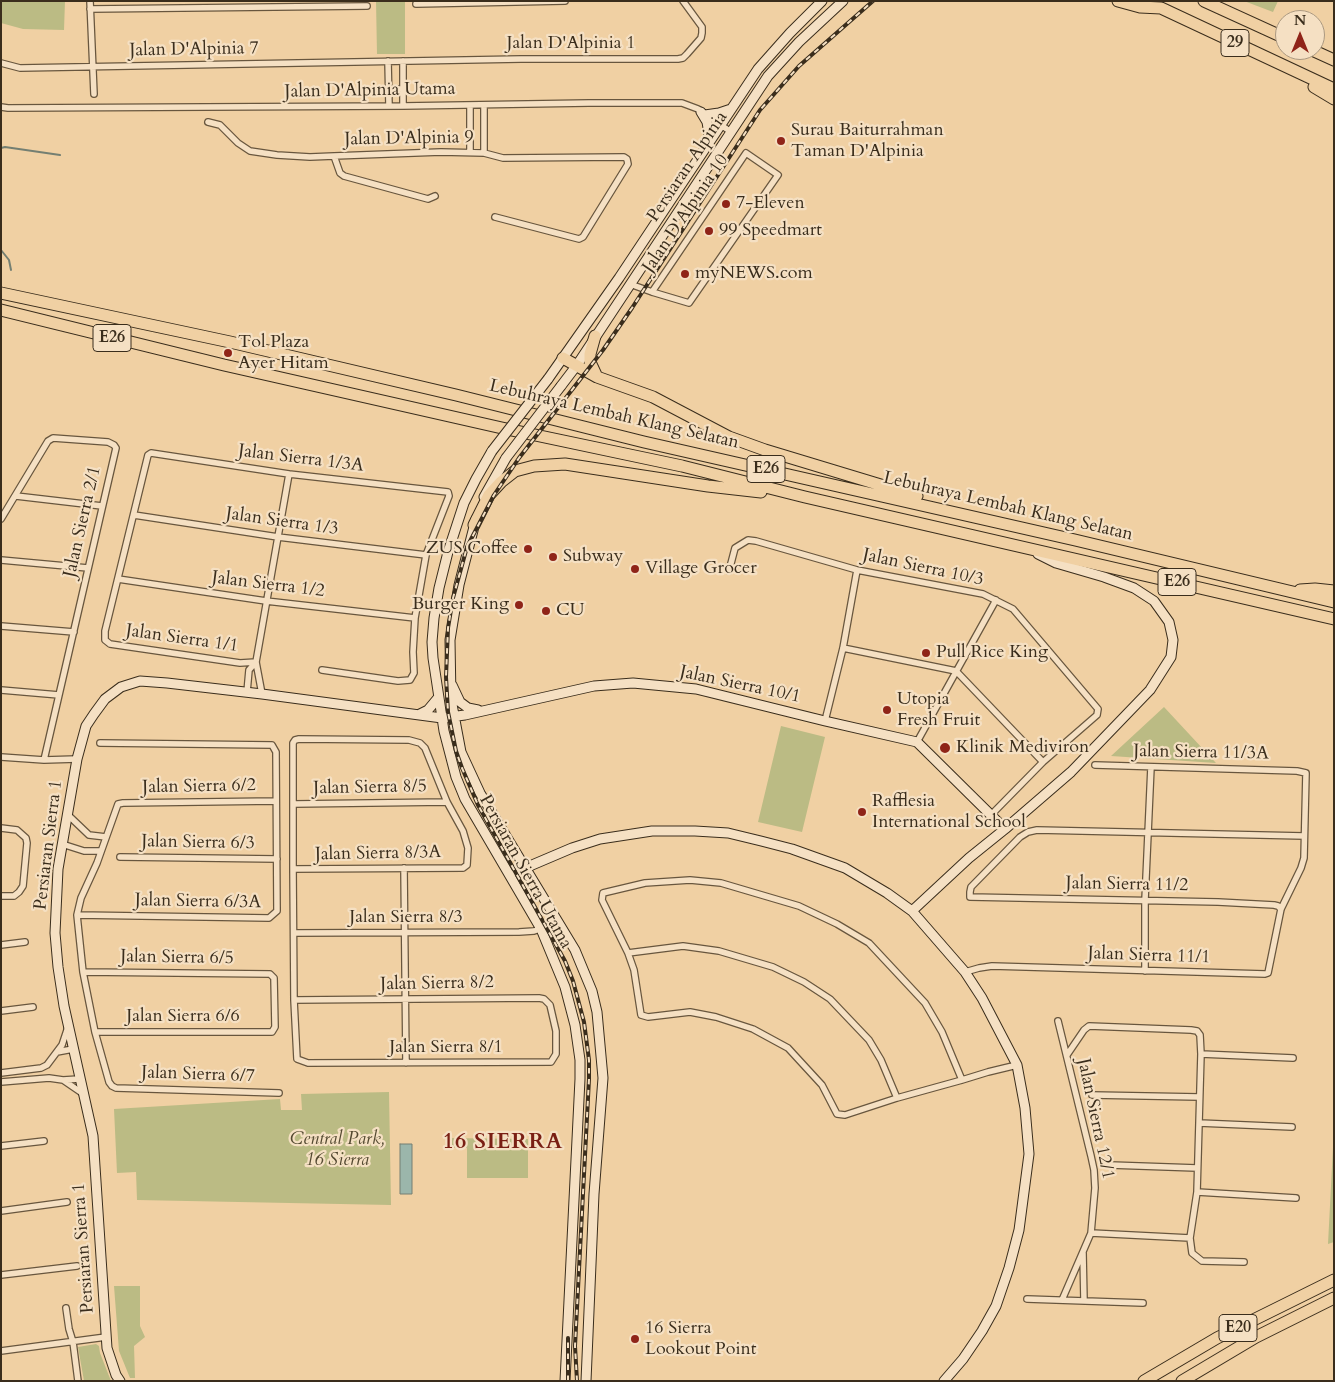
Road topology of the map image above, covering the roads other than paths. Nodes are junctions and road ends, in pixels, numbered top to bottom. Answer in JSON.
{"nodes":[{"id":1,"x":90,"y":1,"type":"edge"},
{"id":2,"x":565,"y":1,"type":"edge"},
{"id":3,"x":683,"y":1,"type":"edge"},
{"id":4,"x":822,"y":1,"type":"edge"},
{"id":5,"x":843,"y":1,"type":"edge"},
{"id":6,"x":1118,"y":1,"type":"edge"},
{"id":7,"x":1148,"y":1,"type":"edge"},
{"id":8,"x":1204,"y":1,"type":"edge"},
{"id":9,"x":416,"y":4,"type":"dead end"},
{"id":10,"x":367,"y":6,"type":"dead end"},
{"id":11,"x":1161,"y":8,"type":"junction"},
{"id":12,"x":90,"y":9,"type":"junction"},
{"id":13,"x":790,"y":33,"type":"junction"},
{"id":14,"x":1275,"y":33,"type":"edge"},
{"id":15,"x":799,"y":42,"type":"junction"},
{"id":16,"x":1262,"y":55,"type":"junction"},
{"id":17,"x":388,"y":61,"type":"junction"},
{"id":18,"x":403,"y":61,"type":"junction"},
{"id":19,"x":1,"y":63,"type":"edge"},
{"id":20,"x":92,"y":67,"type":"junction"},
{"id":21,"x":389,"y":89,"type":"junction"},
{"id":22,"x":403,"y":89,"type":"junction"},
{"id":23,"x":1334,"y":89,"type":"edge"},
{"id":24,"x":94,"y":94,"type":"dead end"},
{"id":25,"x":1334,"y":99,"type":"edge"},
{"id":26,"x":470,"y":105,"type":"junction"},
{"id":27,"x":484,"y":105,"type":"junction"},
{"id":28,"x":389,"y":106,"type":"junction"},
{"id":29,"x":403,"y":106,"type":"junction"},
{"id":30,"x":1,"y":107,"type":"edge"},
{"id":31,"x":731,"y":109,"type":"junction"},
{"id":32,"x":703,"y":113,"type":"junction"},
{"id":33,"x":208,"y":122,"type":"dead end"},
{"id":34,"x":720,"y":125,"type":"junction"},
{"id":35,"x":731,"y":132,"type":"junction"},
{"id":36,"x":710,"y":140,"type":"junction"},
{"id":37,"x":470,"y":152,"type":"junction"},
{"id":38,"x":484,"y":153,"type":"junction"},
{"id":39,"x":334,"y":156,"type":"junction"},
{"id":40,"x":435,"y":196,"type":"dead end"},
{"id":41,"x":494,"y":217,"type":"dead end"},
{"id":42,"x":630,"y":284,"type":"junction"},
{"id":43,"x":652,"y":292,"type":"junction"},
{"id":44,"x":1,"y":293,"type":"edge"},
{"id":45,"x":1,"y":310,"type":"edge"},
{"id":46,"x":595,"y":336,"type":"junction"},
{"id":47,"x":563,"y":358,"type":"junction"},
{"id":48,"x":577,"y":365,"type":"junction"},
{"id":49,"x":597,"y":377,"type":"junction"},
{"id":50,"x":548,"y":379,"type":"joint"},
{"id":51,"x":561,"y":386,"type":"joint"},
{"id":52,"x":289,"y":474,"type":"junction"},
{"id":53,"x":16,"y":496,"type":"junction"},
{"id":54,"x":805,"y":496,"type":"junction"},
{"id":55,"x":102,"y":506,"type":"junction"},
{"id":56,"x":134,"y":515,"type":"junction"},
{"id":57,"x":1,"y":519,"type":"edge"},
{"id":58,"x":474,"y":525,"type":"junction"},
{"id":59,"x":278,"y":537,"type":"junction"},
{"id":60,"x":1076,"y":540,"type":"junction"},
{"id":61,"x":1019,"y":545,"type":"junction"},
{"id":62,"x":426,"y":556,"type":"junction"},
{"id":63,"x":1,"y":560,"type":"edge"},
{"id":64,"x":88,"y":568,"type":"junction"},
{"id":65,"x":857,"y":570,"type":"junction"},
{"id":66,"x":729,"y":571,"type":"dead end"},
{"id":67,"x":118,"y":579,"type":"junction"},
{"id":68,"x":1286,"y":591,"type":"junction"},
{"id":69,"x":1334,"y":591,"type":"edge"},
{"id":70,"x":266,"y":600,"type":"junction"},
{"id":71,"x":996,"y":600,"type":"junction"},
{"id":72,"x":1334,"y":602,"type":"edge"},
{"id":73,"x":415,"y":618,"type":"junction"},
{"id":74,"x":1334,"y":619,"type":"edge"},
{"id":75,"x":1,"y":626,"type":"edge"},
{"id":76,"x":74,"y":632,"type":"junction"},
{"id":77,"x":843,"y":648,"type":"junction"},
{"id":78,"x":256,"y":662,"type":"junction"},
{"id":79,"x":322,"y":670,"type":"dead end"},
{"id":80,"x":956,"y":671,"type":"junction"},
{"id":81,"x":449,"y":678,"type":"junction"},
{"id":82,"x":1,"y":690,"type":"edge"},
{"id":83,"x":247,"y":692,"type":"junction"},
{"id":84,"x":262,"y":694,"type":"junction"},
{"id":85,"x":59,"y":695,"type":"junction"},
{"id":86,"x":438,"y":698,"type":"junction"},
{"id":87,"x":486,"y":710,"type":"junction"},
{"id":88,"x":420,"y":714,"type":"junction"},
{"id":89,"x":453,"y":717,"type":"junction"},
{"id":90,"x":442,"y":718,"type":"junction"},
{"id":91,"x":825,"y":721,"type":"junction"},
{"id":92,"x":916,"y":742,"type":"junction"},
{"id":93,"x":100,"y":743,"type":"dead end"},
{"id":94,"x":1,"y":757,"type":"edge"},
{"id":95,"x":77,"y":759,"type":"junction"},
{"id":96,"x":44,"y":760,"type":"junction"},
{"id":97,"x":1043,"y":762,"type":"junction"},
{"id":98,"x":1095,"y":765,"type":"dead end"},
{"id":99,"x":1151,"y":767,"type":"junction"},
{"id":100,"x":276,"y":800,"type":"junction"},
{"id":101,"x":446,"y":802,"type":"junction"},
{"id":102,"x":294,"y":804,"type":"junction"},
{"id":103,"x":67,"y":814,"type":"junction"},
{"id":104,"x":990,"y":816,"type":"junction"},
{"id":105,"x":1,"y":828,"type":"edge"},
{"id":106,"x":1005,"y":829,"type":"junction"},
{"id":107,"x":1147,"y":832,"type":"junction"},
{"id":108,"x":1304,"y":836,"type":"junction"},
{"id":109,"x":106,"y":837,"type":"junction"},
{"id":110,"x":62,"y":844,"type":"junction"},
{"id":111,"x":101,"y":851,"type":"junction"},
{"id":112,"x":120,"y":857,"type":"dead end"},
{"id":113,"x":277,"y":859,"type":"junction"},
{"id":114,"x":404,"y":868,"type":"junction"},
{"id":115,"x":525,"y":868,"type":"junction"},
{"id":116,"x":293,"y":869,"type":"junction"},
{"id":117,"x":509,"y":875,"type":"junction"},
{"id":118,"x":1,"y":896,"type":"edge"},
{"id":119,"x":1145,"y":900,"type":"junction"},
{"id":120,"x":1281,"y":909,"type":"junction"},
{"id":121,"x":912,"y":911,"type":"junction"},
{"id":122,"x":77,"y":915,"type":"junction"},
{"id":123,"x":558,"y":924,"type":"junction"},
{"id":124,"x":541,"y":929,"type":"junction"},
{"id":125,"x":404,"y":933,"type":"junction"},
{"id":126,"x":294,"y":934,"type":"junction"},
{"id":127,"x":25,"y":942,"type":"dead end"},
{"id":128,"x":1,"y":945,"type":"edge"},
{"id":129,"x":628,"y":953,"type":"junction"},
{"id":130,"x":1145,"y":971,"type":"junction"},
{"id":131,"x":83,"y":972,"type":"junction"},
{"id":132,"x":965,"y":972,"type":"junction"},
{"id":133,"x":294,"y":1000,"type":"junction"},
{"id":134,"x":405,"y":1000,"type":"junction"},
{"id":135,"x":33,"y":1007,"type":"dead end"},
{"id":136,"x":1,"y":1011,"type":"edge"},
{"id":137,"x":1058,"y":1021,"type":"dead end"},
{"id":138,"x":68,"y":1026,"type":"junction"},
{"id":139,"x":556,"y":1031,"type":"joint"},
{"id":140,"x":95,"y":1032,"type":"junction"},
{"id":141,"x":272,"y":1032,"type":"joint"},
{"id":142,"x":73,"y":1049,"type":"junction"},
{"id":143,"x":57,"y":1052,"type":"junction"},
{"id":144,"x":1201,"y":1054,"type":"junction"},
{"id":145,"x":1067,"y":1055,"type":"junction"},
{"id":146,"x":1293,"y":1058,"type":"dead end"},
{"id":147,"x":406,"y":1063,"type":"junction"},
{"id":148,"x":1017,"y":1065,"type":"junction"},
{"id":149,"x":40,"y":1068,"type":"junction"},
{"id":150,"x":3,"y":1073,"type":"edge"},
{"id":151,"x":41,"y":1077,"type":"junction"},
{"id":152,"x":79,"y":1078,"type":"junction"},
{"id":153,"x":63,"y":1080,"type":"junction"},
{"id":154,"x":962,"y":1080,"type":"junction"},
{"id":155,"x":4,"y":1082,"type":"edge"},
{"id":156,"x":82,"y":1093,"type":"junction"},
{"id":157,"x":279,"y":1093,"type":"dead end"},
{"id":158,"x":1092,"y":1095,"type":"dead end"},
{"id":159,"x":897,"y":1098,"type":"junction"},
{"id":160,"x":1199,"y":1098,"type":"junction"},
{"id":161,"x":1198,"y":1123,"type":"junction"},
{"id":162,"x":1292,"y":1127,"type":"dead end"},
{"id":163,"x":44,"y":1141,"type":"dead end"},
{"id":164,"x":1,"y":1146,"type":"edge"},
{"id":165,"x":1110,"y":1165,"type":"dead end"},
{"id":166,"x":1197,"y":1168,"type":"junction"},
{"id":167,"x":1197,"y":1192,"type":"junction"},
{"id":168,"x":1296,"y":1198,"type":"dead end"},
{"id":169,"x":67,"y":1202,"type":"dead end"},
{"id":170,"x":1,"y":1211,"type":"edge"},
{"id":171,"x":1091,"y":1233,"type":"junction"},
{"id":172,"x":1190,"y":1238,"type":"junction"},
{"id":173,"x":1083,"y":1251,"type":"junction"},
{"id":174,"x":1244,"y":1262,"type":"dead end"},
{"id":175,"x":77,"y":1266,"type":"dead end"},
{"id":176,"x":1,"y":1275,"type":"edge"},
{"id":177,"x":1334,"y":1280,"type":"edge"},
{"id":178,"x":1334,"y":1298,"type":"edge"},
{"id":179,"x":1027,"y":1300,"type":"dead end"},
{"id":180,"x":1062,"y":1300,"type":"junction"},
{"id":181,"x":1084,"y":1301,"type":"junction"},
{"id":182,"x":1143,"y":1303,"type":"dead end"},
{"id":183,"x":66,"y":1308,"type":"dead end"},
{"id":184,"x":106,"y":1337,"type":"junction"},
{"id":185,"x":73,"y":1342,"type":"junction"},
{"id":186,"x":1,"y":1351,"type":"edge"},
{"id":187,"x":78,"y":1381,"type":"edge"},
{"id":188,"x":120,"y":1381,"type":"edge"},
{"id":189,"x":565,"y":1381,"type":"edge"},
{"id":190,"x":586,"y":1381,"type":"edge"},
{"id":191,"x":944,"y":1381,"type":"edge"},
{"id":192,"x":1144,"y":1381,"type":"edge"},
{"id":193,"x":1182,"y":1381,"type":"edge"}],
"edges":[{"from":1,"to":12,"type":"street"},
{"from":2,"to":9,"type":"street"},
{"from":3,"to":18,"type":"street","name":"Jalan D'Alpinia 1"},
{"from":4,"to":13,"type":"street","name":"Persiaran Alpinia"},
{"from":5,"to":15,"type":"street","name":"Persiaran Alpinia"},
{"from":6,"to":11,"type":"highway"},
{"from":7,"to":11,"type":"highway"},
{"from":8,"to":14,"type":"highway"},
{"from":10,"to":12,"type":"street"},
{"from":11,"to":16,"type":"highway","number":"29"},
{"from":12,"to":20,"type":"street"},
{"from":13,"to":15,"type":"street"},
{"from":13,"to":31,"type":"street","name":"Persiaran Alpinia"},
{"from":15,"to":35,"type":"street","name":"Persiaran Alpinia"},
{"from":16,"to":23,"type":"highway","number":"29"},
{"from":16,"to":25,"type":"highway"},
{"from":17,"to":18,"type":"street","name":"Jalan D'Alpinia 1"},
{"from":17,"to":20,"type":"street","name":"Jalan D'Alpinia 7"},
{"from":17,"to":21,"type":"street"},
{"from":18,"to":22,"type":"street"},
{"from":19,"to":20,"type":"street","name":"Jalan D'Alpinia 7"},
{"from":20,"to":24,"type":"street"},
{"from":21,"to":22,"type":"street"},
{"from":21,"to":28,"type":"street"},
{"from":22,"to":29,"type":"street"},
{"from":26,"to":27,"type":"street","name":"Jalan D'Alpinia Utama"},
{"from":26,"to":29,"type":"street","name":"Jalan D'Alpinia Utama"},
{"from":26,"to":37,"type":"street"},
{"from":27,"to":32,"type":"street","name":"Jalan D'Alpinia Utama"},
{"from":27,"to":38,"type":"street"},
{"from":28,"to":29,"type":"street","name":"Jalan D'Alpinia Utama"},
{"from":28,"to":30,"type":"street","name":"Jalan D'Alpinia Utama"},
{"from":31,"to":32,"type":"street"},
{"from":31,"to":34,"type":"street","name":"Persiaran Alpinia"},
{"from":32,"to":34,"type":"street","name":"Jalan D'Alpinia Utama"},
{"from":32,"to":36,"type":"street"},
{"from":33,"to":39,"type":"street","name":"Jalan D'Alpinia 9"},
{"from":34,"to":35,"type":"street","name":"Jalan D'Alpinia Utama"},
{"from":34,"to":36,"type":"street","name":"Persiaran Alpinia"},
{"from":35,"to":42,"type":"street","name":"Persiaran Alpinia"},
{"from":36,"to":47,"type":"street","name":"Persiaran Alpinia"},
{"from":37,"to":38,"type":"street","name":"Jalan D'Alpinia 9"},
{"from":37,"to":39,"type":"street","name":"Jalan D'Alpinia 9"},
{"from":38,"to":41,"type":"street","name":"Jalan D'Alpinia 9"},
{"from":39,"to":40,"type":"street","name":"Jalan D'Alpinia 9"},
{"from":42,"to":43,"type":"street"},
{"from":42,"to":46,"type":"street","name":"Persiaran Alpinia"},
{"from":43,"to":43,"type":"street","name":"Jalan D'Alpinia 10"},
{"from":44,"to":60,"type":"highway","name":"Lebuhraya Lembah Klang Selatan","number":"E26"},
{"from":45,"to":54,"type":"highway","name":"Lebuhraya Lembah Klang Selatan","number":"E26"},
{"from":46,"to":48,"type":"street","name":"Persiaran Alpinia"},
{"from":46,"to":49,"type":"highway"},
{"from":47,"to":48,"type":"highway"},
{"from":47,"to":50,"type":"street","name":"Persiaran Alpinia"},
{"from":48,"to":49,"type":"highway"},
{"from":48,"to":51,"type":"street","name":"Persiaran Alpinia"},
{"from":49,"to":60,"type":"highway"},
{"from":50,"to":86,"type":"street","name":"Persiaran Sierra Utama","bridge":true},
{"from":51,"to":58,"type":"street","name":"Persiaran Sierra Utama","bridge":true},
{"from":52,"to":56,"type":"street","name":"Jalan Sierra 1/3A"},
{"from":52,"to":59,"type":"street"},
{"from":52,"to":62,"type":"street","name":"Jalan Sierra 1/3A"},
{"from":53,"to":55,"type":"street"},
{"from":53,"to":55,"type":"street","name":"Jalan Sierra 2/1"},
{"from":53,"to":57,"type":"street","name":"Jalan Sierra 2/1"},
{"from":54,"to":58,"type":"highway"},
{"from":54,"to":61,"type":"highway","name":"Lebuhraya Lembah Klang Selatan","number":"E26"},
{"from":55,"to":64,"type":"street","name":"Jalan Sierra 2/1"},
{"from":56,"to":59,"type":"street","name":"Jalan Sierra 1/3"},
{"from":56,"to":67,"type":"street"},
{"from":58,"to":81,"type":"street","name":"Persiaran Sierra Utama"},
{"from":59,"to":62,"type":"street","name":"Jalan Sierra 1/3"},
{"from":59,"to":70,"type":"street"},
{"from":60,"to":68,"type":"highway","name":"Lebuhraya Lembah Klang Selatan","number":"E26"},
{"from":61,"to":74,"type":"highway","name":"Lebuhraya Lembah Klang Selatan","number":"E26"},
{"from":61,"to":106,"type":"street"},
{"from":62,"to":73,"type":"street"},
{"from":63,"to":64,"type":"street"},
{"from":64,"to":76,"type":"street","name":"Jalan Sierra 2/1"},
{"from":65,"to":66,"type":"street","name":"Jalan Sierra 10/3"},
{"from":65,"to":71,"type":"street","name":"Jalan Sierra 10/3"},
{"from":65,"to":77,"type":"street"},
{"from":67,"to":70,"type":"street","name":"Jalan Sierra 1/2"},
{"from":67,"to":78,"type":"street","name":"Jalan Sierra 1/1"},
{"from":68,"to":69,"type":"highway"},
{"from":68,"to":72,"type":"highway","name":"Lebuhraya Lembah Klang Selatan","number":"E26"},
{"from":70,"to":73,"type":"street","name":"Jalan Sierra 1/2"},
{"from":70,"to":78,"type":"street"},
{"from":71,"to":80,"type":"street"},
{"from":71,"to":97,"type":"street","name":"Jalan Sierra 10/3"},
{"from":73,"to":79,"type":"street"},
{"from":75,"to":76,"type":"street"},
{"from":76,"to":85,"type":"street","name":"Jalan Sierra 2/1"},
{"from":77,"to":80,"type":"street"},
{"from":77,"to":91,"type":"street"},
{"from":78,"to":83,"type":"street"},
{"from":78,"to":84,"type":"street"},
{"from":80,"to":92,"type":"street"},
{"from":80,"to":97,"type":"street"},
{"from":81,"to":87,"type":"street"},
{"from":81,"to":89,"type":"street","name":"Persiaran Sierra Utama"},
{"from":82,"to":85,"type":"street"},
{"from":83,"to":84,"type":"street","name":"Persiaran Sierra 1"},
{"from":83,"to":95,"type":"street","name":"Persiaran Sierra 1"},
{"from":84,"to":88,"type":"street","name":"Persiaran Sierra 1"},
{"from":85,"to":96,"type":"street","name":"Jalan Sierra 2/1"},
{"from":86,"to":88,"type":"street"},
{"from":86,"to":90,"type":"street","name":"Persiaran Sierra Utama"},
{"from":87,"to":89,"type":"street","name":"Jalan Sierra 10/1"},
{"from":87,"to":91,"type":"street","name":"Jalan Sierra 10/1"},
{"from":88,"to":90,"type":"street","name":"Persiaran Sierra 1"},
{"from":89,"to":90,"type":"street","name":"Persiaran Sierra 1"},
{"from":89,"to":115,"type":"street","name":"Persiaran Sierra Utama"},
{"from":90,"to":117,"type":"street","name":"Persiaran Sierra Utama"},
{"from":91,"to":92,"type":"street","name":"Jalan Sierra 10/1"},
{"from":92,"to":104,"type":"street"},
{"from":93,"to":100,"type":"street","name":"Jalan Sierra 6/3A"},
{"from":94,"to":96,"type":"street"},
{"from":95,"to":96,"type":"street"},
{"from":95,"to":103,"type":"street","name":"Persiaran Sierra 1"},
{"from":97,"to":104,"type":"street"},
{"from":98,"to":99,"type":"street","name":"Jalan Sierra 11/3A"},
{"from":99,"to":107,"type":"street"},
{"from":99,"to":108,"type":"street","name":"Jalan Sierra 11/3A"},
{"from":100,"to":109,"type":"street","name":"Jalan Sierra 6/2"},
{"from":100,"to":113,"type":"street","name":"Jalan Sierra 6/3A"},
{"from":101,"to":102,"type":"street","name":"Jalan Sierra 8/5"},
{"from":101,"to":102,"type":"street"},
{"from":101,"to":114,"type":"street","name":"Jalan Sierra 8/3A"},
{"from":102,"to":116,"type":"street"},
{"from":103,"to":109,"type":"street"},
{"from":103,"to":110,"type":"street","name":"Persiaran Sierra 1"},
{"from":104,"to":106,"type":"street"},
{"from":105,"to":118,"type":"street"},
{"from":106,"to":121,"type":"street"},
{"from":107,"to":108,"type":"street"},
{"from":107,"to":119,"type":"street"},
{"from":107,"to":119,"type":"street","name":"Jalan Sierra 11/2"},
{"from":108,"to":120,"type":"street"},
{"from":109,"to":111,"type":"street"},
{"from":110,"to":111,"type":"street"},
{"from":110,"to":138,"type":"street","name":"Persiaran Sierra 1"},
{"from":111,"to":122,"type":"street"},
{"from":112,"to":113,"type":"street","name":"Jalan Sierra 6/3"},
{"from":113,"to":122,"type":"street","name":"Jalan Sierra 6/3A"},
{"from":114,"to":116,"type":"street","name":"Jalan Sierra 8/3A"},
{"from":114,"to":125,"type":"street"},
{"from":115,"to":117,"type":"street"},
{"from":115,"to":121,"type":"street"},
{"from":115,"to":123,"type":"street","name":"Persiaran Sierra Utama"},
{"from":116,"to":126,"type":"street"},
{"from":117,"to":124,"type":"street","name":"Persiaran Sierra Utama"},
{"from":119,"to":120,"type":"street","name":"Jalan Sierra 11/2"},
{"from":119,"to":130,"type":"street"},
{"from":120,"to":130,"type":"street","name":"Jalan Sierra 11/1"},
{"from":121,"to":132,"type":"street"},
{"from":122,"to":131,"type":"street"},
{"from":123,"to":124,"type":"street","name":"Jalan Sierra 8/3"},
{"from":123,"to":190,"type":"street","name":"Persiaran Sierra Utama"},
{"from":124,"to":125,"type":"street","name":"Jalan Sierra 8/3"},
{"from":124,"to":189,"type":"street","name":"Persiaran Sierra Utama"},
{"from":125,"to":126,"type":"street","name":"Jalan Sierra 8/3"},
{"from":125,"to":134,"type":"street"},
{"from":126,"to":133,"type":"street"},
{"from":127,"to":128,"type":"street"},
{"from":129,"to":154,"type":"street"},
{"from":129,"to":159,"type":"street"},
{"from":129,"to":159,"type":"street"},
{"from":130,"to":132,"type":"street","name":"Jalan Sierra 11/1"},
{"from":131,"to":140,"type":"street"},
{"from":131,"to":141,"type":"street","name":"Jalan Sierra 6/5"},
{"from":132,"to":148,"type":"street"},
{"from":133,"to":134,"type":"street","name":"Jalan Sierra 8/2"},
{"from":133,"to":147,"type":"street","name":"Jalan Sierra 8/1"},
{"from":134,"to":139,"type":"street","name":"Jalan Sierra 8/2"},
{"from":134,"to":147,"type":"street"},
{"from":135,"to":136,"type":"street"},
{"from":137,"to":145,"type":"street","name":"Jalan Sierra 12/1"},
{"from":138,"to":142,"type":"street","name":"Persiaran Sierra 1"},
{"from":138,"to":143,"type":"street"},
{"from":139,"to":147,"type":"street","name":"Jalan Sierra 8/1"},
{"from":140,"to":141,"type":"street","name":"Jalan Sierra 6/6"},
{"from":140,"to":157,"type":"street","name":"Jalan Sierra 6/7"},
{"from":142,"to":143,"type":"street"},
{"from":142,"to":152,"type":"street","name":"Persiaran Sierra 1"},
{"from":143,"to":149,"type":"street"},
{"from":144,"to":145,"type":"street"},
{"from":144,"to":146,"type":"street"},
{"from":144,"to":160,"type":"street"},
{"from":145,"to":171,"type":"street","name":"Jalan Sierra 12/1"},
{"from":148,"to":154,"type":"street"},
{"from":148,"to":191,"type":"street"},
{"from":149,"to":150,"type":"street"},
{"from":149,"to":151,"type":"street"},
{"from":150,"to":155,"type":"street"},
{"from":151,"to":153,"type":"street"},
{"from":151,"to":155,"type":"street"},
{"from":152,"to":153,"type":"street"},
{"from":152,"to":156,"type":"street","name":"Persiaran Sierra 1"},
{"from":153,"to":156,"type":"street"},
{"from":154,"to":159,"type":"street"},
{"from":156,"to":184,"type":"street","name":"Persiaran Sierra 1"},
{"from":158,"to":160,"type":"street"},
{"from":160,"to":161,"type":"street"},
{"from":161,"to":162,"type":"street"},
{"from":161,"to":166,"type":"street"},
{"from":163,"to":164,"type":"street"},
{"from":165,"to":166,"type":"street"},
{"from":166,"to":167,"type":"street"},
{"from":167,"to":168,"type":"street"},
{"from":167,"to":172,"type":"street"},
{"from":169,"to":170,"type":"street"},
{"from":171,"to":172,"type":"street"},
{"from":171,"to":173,"type":"street","name":"Jalan Sierra 12/1"},
{"from":172,"to":174,"type":"street"},
{"from":173,"to":180,"type":"street","name":"Jalan Sierra 12/1"},
{"from":173,"to":181,"type":"street"},
{"from":175,"to":176,"type":"street"},
{"from":177,"to":192,"type":"highway","number":"E20"},
{"from":178,"to":193,"type":"highway","number":"E20"},
{"from":179,"to":180,"type":"street"},
{"from":180,"to":181,"type":"street"},
{"from":181,"to":182,"type":"street"},
{"from":183,"to":185,"type":"street"},
{"from":184,"to":185,"type":"street"},
{"from":184,"to":188,"type":"street","name":"Persiaran Sierra 1"},
{"from":185,"to":186,"type":"street"},
{"from":185,"to":187,"type":"street"}]}
